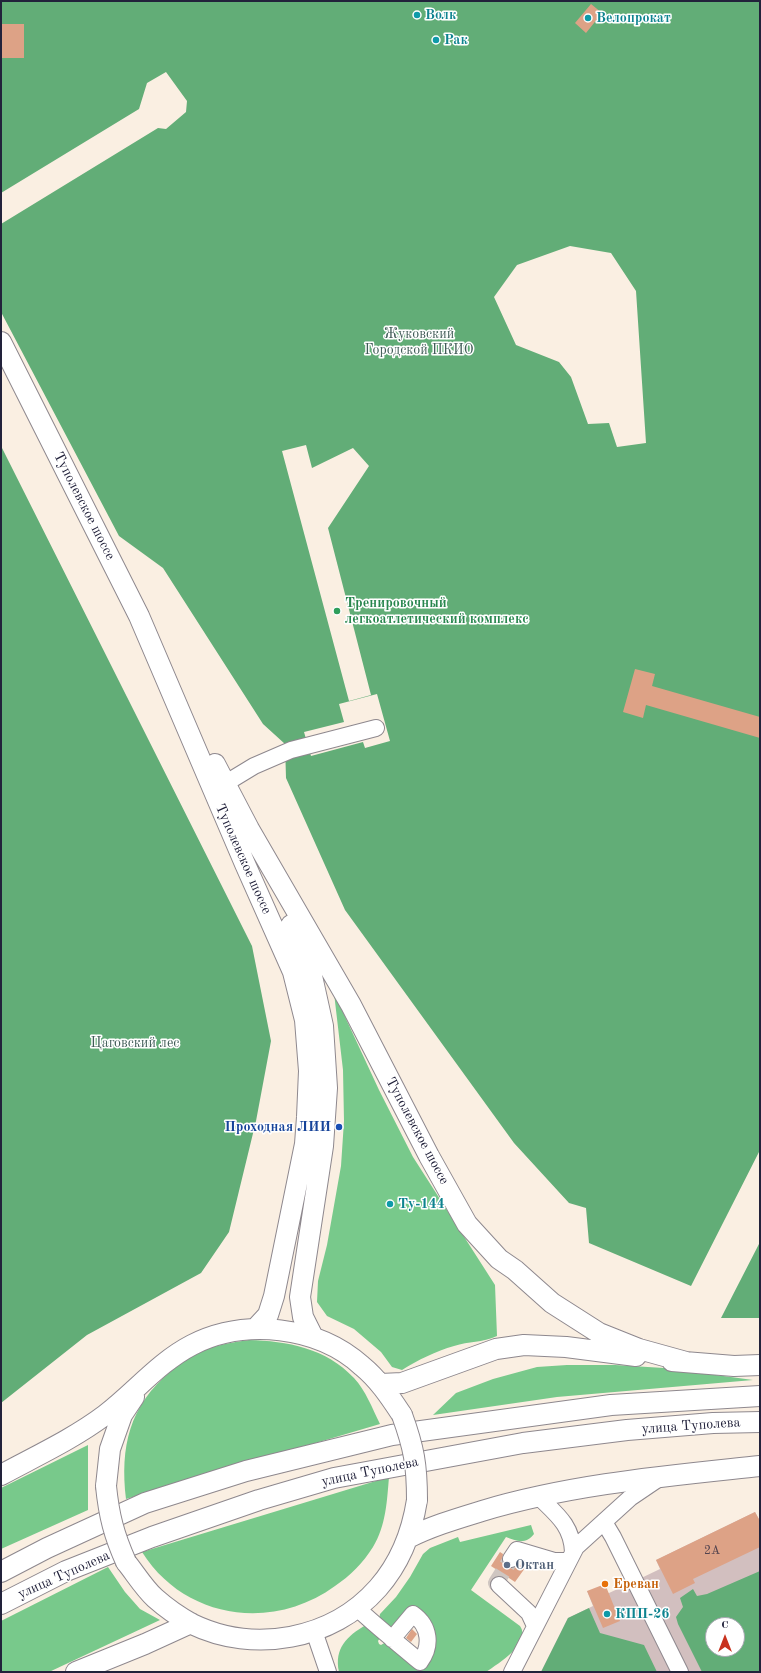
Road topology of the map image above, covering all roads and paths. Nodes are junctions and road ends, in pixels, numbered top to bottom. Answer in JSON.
{"nodes":[{"id":1,"x":1,"y":342,"type":"edge"},
{"id":2,"x":163,"y":671,"type":"junction"},
{"id":3,"x":376,"y":728,"type":"dead end"},
{"id":4,"x":226,"y":783,"type":"junction"},
{"id":5,"x":249,"y":830,"type":"junction"},
{"id":6,"x":254,"y":1329,"type":"junction"},
{"id":7,"x":313,"y":1337,"type":"junction"},
{"id":8,"x":686,"y":1362,"type":"junction"},
{"id":9,"x":760,"y":1365,"type":"edge"},
{"id":10,"x":142,"y":1384,"type":"junction"},
{"id":11,"x":381,"y":1384,"type":"junction"},
{"id":12,"x":760,"y":1396,"type":"edge"},
{"id":13,"x":760,"y":1422,"type":"edge"},
{"id":14,"x":760,"y":1466,"type":"edge"},
{"id":15,"x":1,"y":1475,"type":"edge"},
{"id":16,"x":661,"y":1477,"type":"junction"},
{"id":17,"x":538,"y":1496,"type":"junction"},
{"id":18,"x":604,"y":1522,"type":"junction"},
{"id":19,"x":408,"y":1538,"type":"junction"},
{"id":20,"x":571,"y":1556,"type":"junction"},
{"id":21,"x":511,"y":1559,"type":"tunnel mouth"},
{"id":22,"x":1,"y":1572,"type":"edge"},
{"id":23,"x":499,"y":1585,"type":"dead end"},
{"id":24,"x":1,"y":1604,"type":"edge"},
{"id":25,"x":357,"y":1608,"type":"junction"},
{"id":26,"x":191,"y":1623,"type":"junction"},
{"id":27,"x":535,"y":1626,"type":"junction"},
{"id":28,"x":314,"y":1631,"type":"junction"},
{"id":29,"x":392,"y":1639,"type":"dead end"},
{"id":30,"x":527,"y":1645,"type":"junction"},
{"id":31,"x":76,"y":1672,"type":"edge"},
{"id":32,"x":328,"y":1672,"type":"edge"},
{"id":33,"x":500,"y":1672,"type":"edge"},
{"id":34,"x":512,"y":1672,"type":"edge"},
{"id":35,"x":680,"y":1672,"type":"edge"}],
"edges":[{"from":1,"to":2,"type":"main road","name":"Туполевское шоссе"},
{"from":2,"to":4,"type":"main road","name":"Туполевское шоссе"},
{"from":2,"to":6,"type":"main road","name":"Туполевское шоссе"},
{"from":3,"to":4,"type":"street"},
{"from":4,"to":5,"type":"main road","name":"Туполевское шоссе"},
{"from":5,"to":7,"type":"main road","name":"Туполевское шоссе"},
{"from":5,"to":8,"type":"main road","name":"Туполевское шоссе"},
{"from":6,"to":7,"type":"main road"},
{"from":6,"to":10,"type":"main road"},
{"from":7,"to":11,"type":"main road"},
{"from":8,"to":9,"type":"main road"},
{"from":8,"to":11,"type":"main road"},
{"from":10,"to":15,"type":"main road"},
{"from":10,"to":26,"type":"main road","bridge":true},
{"from":11,"to":19,"type":"main road","bridge":true},
{"from":12,"to":22,"type":"main road","name":"улица Туполева"},
{"from":13,"to":24,"type":"main road","name":"улица Туполева"},
{"from":14,"to":16,"type":"main road"},
{"from":16,"to":17,"type":"main road"},
{"from":16,"to":18,"type":"street"},
{"from":17,"to":19,"type":"main road"},
{"from":17,"to":20,"type":"street"},
{"from":18,"to":20,"type":"street"},
{"from":18,"to":35,"type":"street"},
{"from":19,"to":25,"type":"main road"},
{"from":20,"to":21,"type":"street"},
{"from":20,"to":27,"type":"street"},
{"from":23,"to":27,"type":"street"},
{"from":25,"to":28,"type":"main road"},
{"from":25,"to":29,"type":"street"},
{"from":26,"to":28,"type":"main road"},
{"from":26,"to":31,"type":"main road"},
{"from":27,"to":30,"type":"street"},
{"from":28,"to":32,"type":"street"},
{"from":30,"to":33,"type":"street"},
{"from":30,"to":34,"type":"street"}]}
